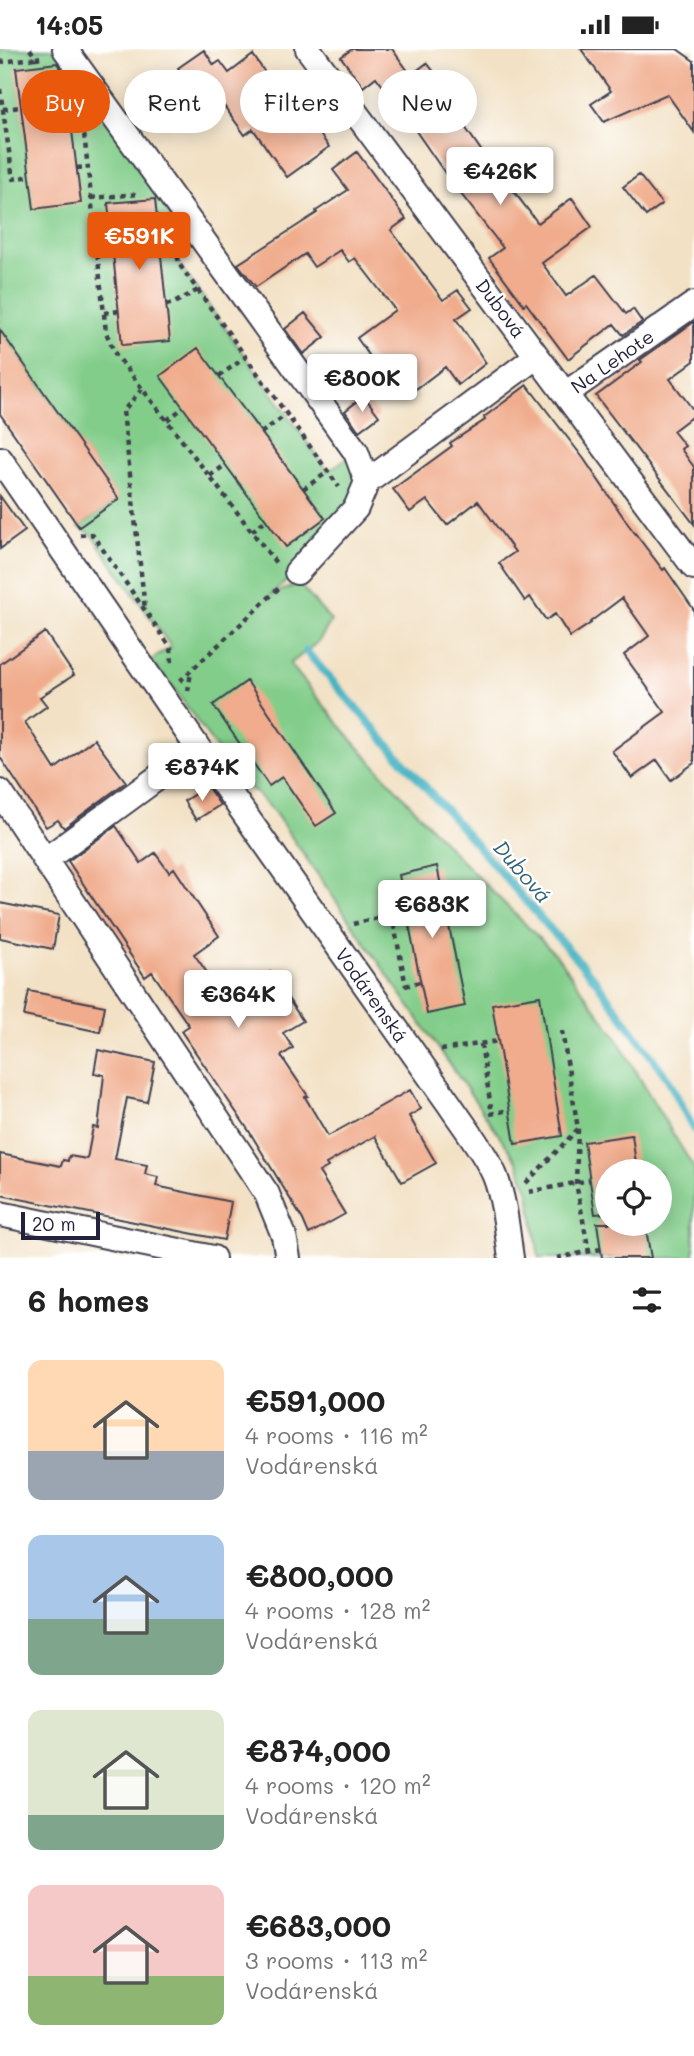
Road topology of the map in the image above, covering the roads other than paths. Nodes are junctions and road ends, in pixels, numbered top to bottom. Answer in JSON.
{"nodes":[{"id":1,"x":65,"y":49,"type":"edge"},
{"id":2,"x":309,"y":49,"type":"edge"},
{"id":3,"x":694,"y":304,"type":"edge"},
{"id":4,"x":537,"y":356,"type":"junction"},
{"id":5,"x":565,"y":394,"type":"junction"},
{"id":6,"x":0,"y":459,"type":"edge"},
{"id":7,"x":367,"y":482,"type":"junction"},
{"id":8,"x":694,"y":567,"type":"edge"},
{"id":9,"x":293,"y":575,"type":"road end"},
{"id":10,"x":198,"y":748,"type":"junction"},
{"id":11,"x":0,"y":792,"type":"edge"},
{"id":12,"x":45,"y":860,"type":"junction"},
{"id":13,"x":0,"y":1214,"type":"edge"},
{"id":14,"x":214,"y":1258,"type":"edge"},
{"id":15,"x":288,"y":1258,"type":"edge"},
{"id":16,"x":511,"y":1258,"type":"edge"}],
"edges":[{"from":1,"to":7,"type":"street"},
{"from":2,"to":4,"type":"street","name":"Dubová"},
{"from":3,"to":5,"type":"street","name":"Na Lehote"},
{"from":4,"to":5,"type":"street","name":"Dubová"},
{"from":4,"to":7,"type":"street"},
{"from":5,"to":8,"type":"street","name":"Dubová"},
{"from":6,"to":10,"type":"street","name":"Vodárenská"},
{"from":7,"to":9,"type":"street"},
{"from":10,"to":12,"type":"street"},
{"from":10,"to":16,"type":"street","name":"Vodárenská"},
{"from":11,"to":12,"type":"street"},
{"from":12,"to":15,"type":"street"},
{"from":13,"to":14,"type":"street"}]}
